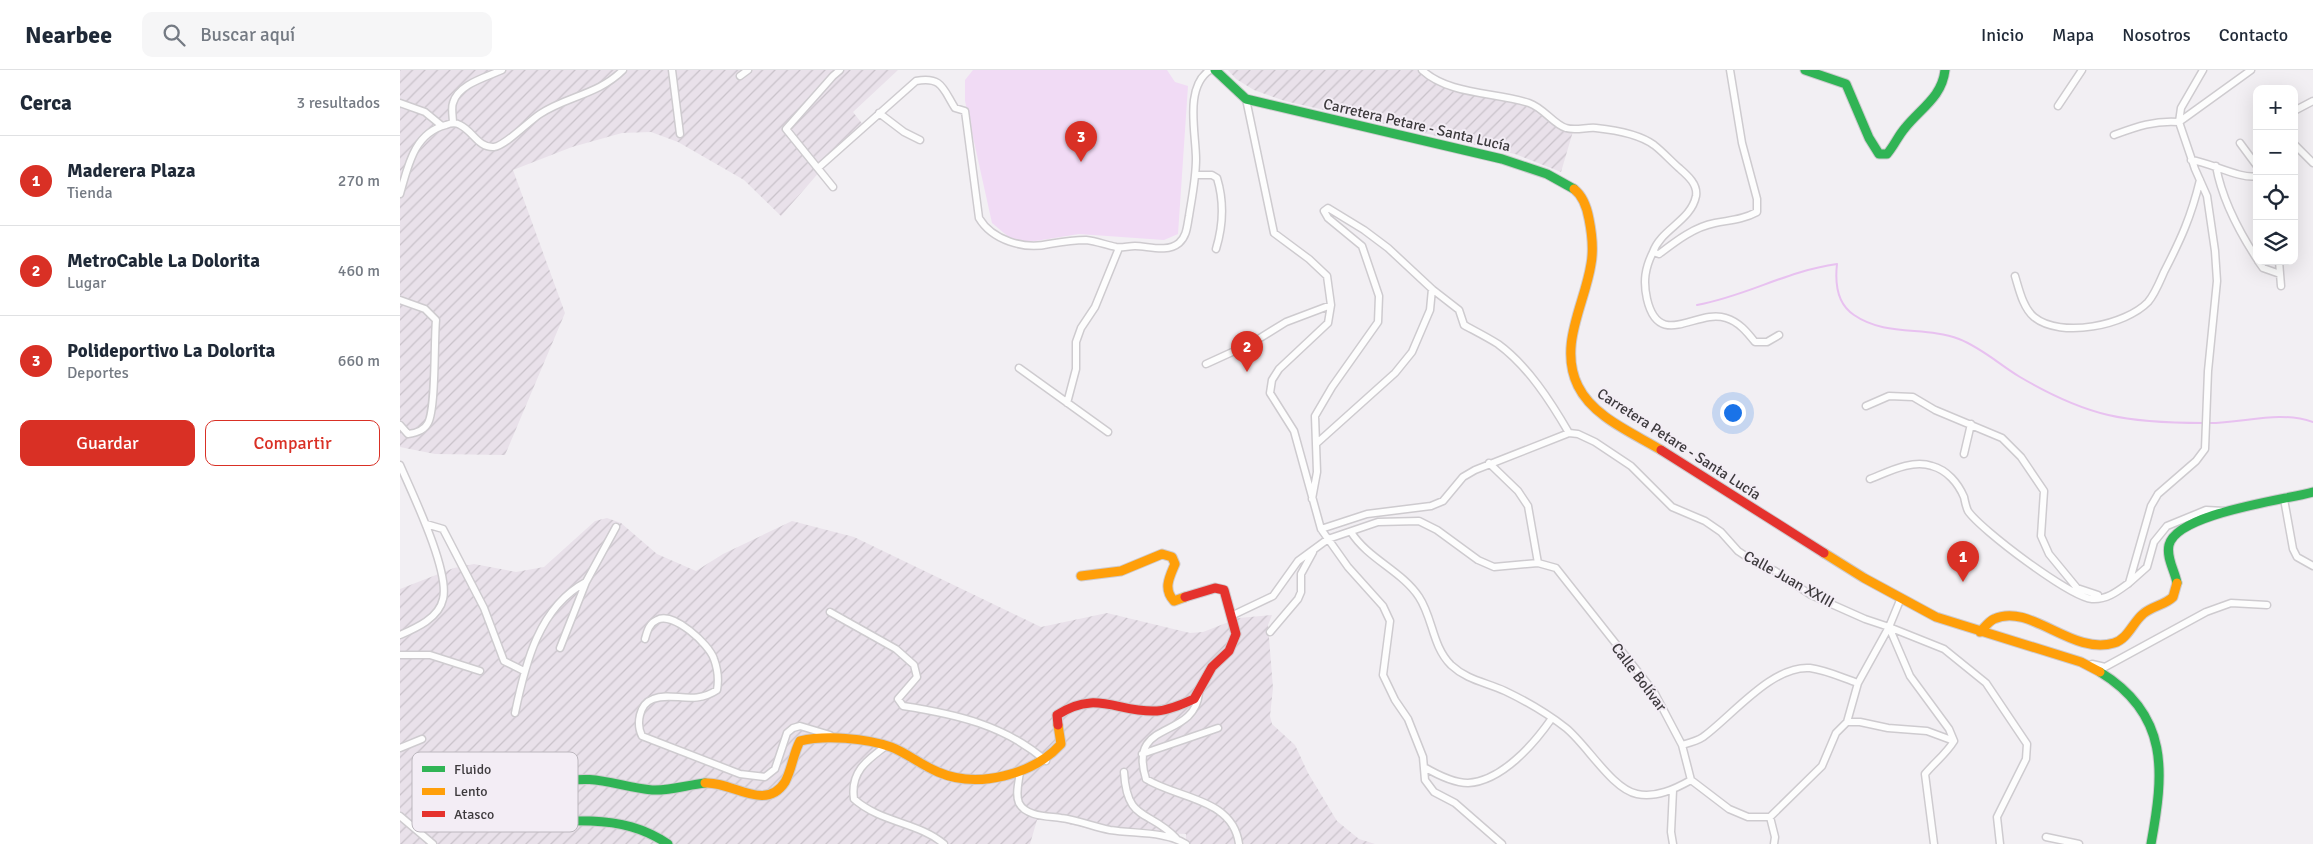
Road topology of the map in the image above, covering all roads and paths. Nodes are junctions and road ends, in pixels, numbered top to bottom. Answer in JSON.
{"nodes":[{"id":1,"x":502,"y":70,"type":"edge"},
{"id":2,"x":623,"y":70,"type":"edge"},
{"id":3,"x":672,"y":70,"type":"edge"},
{"id":4,"x":748,"y":70,"type":"edge"},
{"id":5,"x":840,"y":70,"type":"edge"},
{"id":6,"x":1210,"y":70,"type":"edge"},
{"id":7,"x":1215,"y":70,"type":"edge"},
{"id":8,"x":1422,"y":70,"type":"edge"},
{"id":9,"x":1730,"y":70,"type":"edge"},
{"id":10,"x":1805,"y":70,"type":"edge"},
{"id":11,"x":1945,"y":70,"type":"edge"},
{"id":12,"x":2082,"y":70,"type":"edge"},
{"id":13,"x":2203,"y":70,"type":"edge"},
{"id":14,"x":2251,"y":70,"type":"edge"},
{"id":15,"x":740,"y":76,"type":"dead end"},
{"id":16,"x":1246,"y":99,"type":"junction"},
{"id":17,"x":2313,"y":101,"type":"edge"},
{"id":18,"x":400,"y":103,"type":"edge"},
{"id":19,"x":2058,"y":106,"type":"dead end"},
{"id":20,"x":2298,"y":109,"type":"edge"},
{"id":21,"x":879,"y":113,"type":"junction"},
{"id":22,"x":2179,"y":122,"type":"junction"},
{"id":23,"x":453,"y":123,"type":"junction"},
{"id":24,"x":442,"y":126,"type":"junction"},
{"id":25,"x":680,"y":134,"type":"dead end"},
{"id":26,"x":2114,"y":135,"type":"dead end"},
{"id":27,"x":920,"y":140,"type":"dead end"},
{"id":28,"x":2240,"y":143,"type":"dead end"},
{"id":29,"x":2298,"y":148,"type":"edge"},
{"id":30,"x":2191,"y":160,"type":"junction"},
{"id":31,"x":2253,"y":161,"type":"edge"},
{"id":32,"x":2313,"y":163,"type":"edge"},
{"id":33,"x":2216,"y":166,"type":"junction"},
{"id":34,"x":818,"y":168,"type":"junction"},
{"id":35,"x":1195,"y":176,"type":"junction"},
{"id":36,"x":2253,"y":176,"type":"edge"},
{"id":37,"x":2200,"y":180,"type":"junction"},
{"id":38,"x":833,"y":187,"type":"dead end"},
{"id":39,"x":400,"y":194,"type":"edge"},
{"id":40,"x":1118,"y":248,"type":"junction"},
{"id":41,"x":1216,"y":249,"type":"dead end"},
{"id":42,"x":1653,"y":252,"type":"junction"},
{"id":43,"x":2253,"y":253,"type":"edge"},
{"id":44,"x":2261,"y":265,"type":"edge"},
{"id":45,"x":2279,"y":265,"type":"edge"},
{"id":46,"x":2280,"y":274,"type":"junction"},
{"id":47,"x":2015,"y":276,"type":"dead end"},
{"id":48,"x":2281,"y":286,"type":"dead end"},
{"id":49,"x":1432,"y":289,"type":"junction"},
{"id":50,"x":400,"y":300,"type":"edge"},
{"id":51,"x":1331,"y":305,"type":"junction"},
{"id":52,"x":1779,"y":335,"type":"dead end"},
{"id":53,"x":1206,"y":364,"type":"dead end"},
{"id":54,"x":1019,"y":368,"type":"dead end"},
{"id":55,"x":1067,"y":403,"type":"junction"},
{"id":56,"x":1866,"y":406,"type":"dead end"},
{"id":57,"x":400,"y":424,"type":"edge"},
{"id":58,"x":1971,"y":424,"type":"junction"},
{"id":59,"x":1108,"y":432,"type":"dead end"},
{"id":60,"x":1569,"y":433,"type":"junction"},
{"id":61,"x":1317,"y":443,"type":"junction"},
{"id":62,"x":1964,"y":454,"type":"dead end"},
{"id":63,"x":1489,"y":463,"type":"junction"},
{"id":64,"x":400,"y":465,"type":"edge"},
{"id":65,"x":1870,"y":479,"type":"dead end"},
{"id":66,"x":2313,"y":492,"type":"edge"},
{"id":67,"x":2284,"y":499,"type":"junction"},
{"id":68,"x":1312,"y":500,"type":"junction"},
{"id":69,"x":2224,"y":511,"type":"junction"},
{"id":70,"x":426,"y":524,"type":"junction"},
{"id":71,"x":616,"y":527,"type":"dead end"},
{"id":72,"x":1321,"y":528,"type":"junction"},
{"id":73,"x":1351,"y":532,"type":"junction"},
{"id":74,"x":1328,"y":539,"type":"junction"},
{"id":75,"x":1315,"y":549,"type":"junction"},
{"id":76,"x":1538,"y":563,"type":"junction"},
{"id":77,"x":2313,"y":566,"type":"edge"},
{"id":78,"x":1081,"y":576,"type":"dead end"},
{"id":79,"x":586,"y":582,"type":"junction"},
{"id":80,"x":2129,"y":583,"type":"junction"},
{"id":81,"x":2110,"y":596,"type":"junction"},
{"id":82,"x":1901,"y":598,"type":"junction"},
{"id":83,"x":2267,"y":605,"type":"dead end"},
{"id":84,"x":830,"y":612,"type":"dead end"},
{"id":85,"x":1232,"y":616,"type":"junction"},
{"id":86,"x":1889,"y":626,"type":"junction"},
{"id":87,"x":1270,"y":632,"type":"dead end"},
{"id":88,"x":1980,"y":632,"type":"junction"},
{"id":89,"x":400,"y":635,"type":"edge"},
{"id":90,"x":645,"y":639,"type":"dead end"},
{"id":91,"x":560,"y":648,"type":"dead end"},
{"id":92,"x":400,"y":655,"type":"edge"},
{"id":93,"x":2081,"y":662,"type":"junction"},
{"id":94,"x":480,"y":671,"type":"dead end"},
{"id":95,"x":524,"y":671,"type":"junction"},
{"id":96,"x":1858,"y":683,"type":"junction"},
{"id":97,"x":1199,"y":689,"type":"junction"},
{"id":98,"x":515,"y":713,"type":"dead end"},
{"id":99,"x":1552,"y":718,"type":"junction"},
{"id":100,"x":1847,"y":722,"type":"junction"},
{"id":101,"x":1218,"y":728,"type":"dead end"},
{"id":102,"x":832,"y":736,"type":"junction"},
{"id":103,"x":422,"y":739,"type":"dead end"},
{"id":104,"x":1954,"y":741,"type":"junction"},
{"id":105,"x":1682,"y":745,"type":"junction"},
{"id":106,"x":886,"y":746,"type":"junction"},
{"id":107,"x":400,"y":748,"type":"edge"},
{"id":108,"x":1142,"y":754,"type":"junction"},
{"id":109,"x":1046,"y":761,"type":"junction"},
{"id":110,"x":1424,"y":767,"type":"junction"},
{"id":111,"x":1020,"y":772,"type":"junction"},
{"id":112,"x":1124,"y":772,"type":"dead end"},
{"id":113,"x":578,"y":779,"type":"edge"},
{"id":114,"x":1691,"y":780,"type":"junction"},
{"id":115,"x":1673,"y":790,"type":"junction"},
{"id":116,"x":400,"y":816,"type":"edge"},
{"id":117,"x":1770,"y":817,"type":"junction"},
{"id":118,"x":578,"y":820,"type":"edge"},
{"id":119,"x":412,"y":826,"type":"edge"},
{"id":120,"x":419,"y":832,"type":"edge"},
{"id":121,"x":2046,"y":837,"type":"dead end"},
{"id":122,"x":1177,"y":839,"type":"junction"},
{"id":123,"x":433,"y":844,"type":"edge"},
{"id":124,"x":668,"y":844,"type":"edge"},
{"id":125,"x":944,"y":844,"type":"edge"},
{"id":126,"x":1186,"y":844,"type":"edge"},
{"id":127,"x":1239,"y":844,"type":"edge"},
{"id":128,"x":1502,"y":844,"type":"edge"},
{"id":129,"x":1674,"y":844,"type":"edge"},
{"id":130,"x":1774,"y":844,"type":"edge"},
{"id":131,"x":1934,"y":844,"type":"edge"},
{"id":132,"x":2000,"y":844,"type":"edge"},
{"id":133,"x":2079,"y":844,"type":"edge"},
{"id":134,"x":2151,"y":844,"type":"edge"}],
"edges":[{"from":1,"to":23,"type":"street"},
{"from":2,"to":23,"type":"street"},
{"from":3,"to":25,"type":"street"},
{"from":4,"to":15,"type":"street"},
{"from":5,"to":34,"type":"street"},
{"from":6,"to":35,"type":"street"},
{"from":7,"to":16,"type":"street","name":"Carretera Petare - Santa Lucía"},
{"from":8,"to":42,"type":"street"},
{"from":9,"to":42,"type":"street"},
{"from":10,"to":11,"type":"street"},
{"from":12,"to":19,"type":"street"},
{"from":13,"to":22,"type":"street"},
{"from":14,"to":22,"type":"street"},
{"from":16,"to":51,"type":"street"},
{"from":16,"to":82,"type":"street","name":"Carretera Petare - Santa Lucía"},
{"from":17,"to":20,"type":"street"},
{"from":18,"to":24,"type":"street"},
{"from":21,"to":27,"type":"street"},
{"from":21,"to":34,"type":"street"},
{"from":21,"to":40,"type":"street"},
{"from":22,"to":26,"type":"street"},
{"from":22,"to":30,"type":"street"},
{"from":23,"to":24,"type":"street"},
{"from":24,"to":39,"type":"street"},
{"from":28,"to":31,"type":"street"},
{"from":29,"to":32,"type":"street"},
{"from":30,"to":33,"type":"street"},
{"from":30,"to":37,"type":"street"},
{"from":33,"to":36,"type":"street"},
{"from":33,"to":43,"type":"street"},
{"from":34,"to":38,"type":"street"},
{"from":35,"to":40,"type":"street"},
{"from":35,"to":41,"type":"street"},
{"from":37,"to":47,"type":"street"},
{"from":37,"to":80,"type":"street"},
{"from":40,"to":55,"type":"street"},
{"from":42,"to":52,"type":"street"},
{"from":44,"to":46,"type":"street"},
{"from":45,"to":46,"type":"street"},
{"from":46,"to":48,"type":"street"},
{"from":49,"to":60,"type":"street"},
{"from":49,"to":61,"type":"street"},
{"from":49,"to":61,"type":"street"},
{"from":50,"to":57,"type":"street"},
{"from":51,"to":53,"type":"street"},
{"from":51,"to":68,"type":"street"},
{"from":54,"to":55,"type":"street"},
{"from":55,"to":59,"type":"street"},
{"from":56,"to":58,"type":"street"},
{"from":58,"to":62,"type":"street"},
{"from":58,"to":81,"type":"street"},
{"from":60,"to":63,"type":"street"},
{"from":60,"to":86,"type":"street","name":"Calle Juan XXIII"},
{"from":61,"to":68,"type":"street"},
{"from":63,"to":72,"type":"street"},
{"from":63,"to":76,"type":"street"},
{"from":64,"to":70,"type":"street"},
{"from":65,"to":81,"type":"street"},
{"from":66,"to":67,"type":"street"},
{"from":67,"to":69,"type":"street"},
{"from":67,"to":77,"type":"street"},
{"from":68,"to":72,"type":"street"},
{"from":69,"to":80,"type":"street"},
{"from":69,"to":88,"type":"street"},
{"from":70,"to":89,"type":"street"},
{"from":70,"to":95,"type":"street"},
{"from":71,"to":79,"type":"street"},
{"from":72,"to":74,"type":"street"},
{"from":73,"to":74,"type":"street","name":"Calle Bolívar"},
{"from":73,"to":76,"type":"street","name":"Calle Bolívar"},
{"from":73,"to":99,"type":"street"},
{"from":74,"to":75,"type":"street"},
{"from":74,"to":110,"type":"street"},
{"from":75,"to":85,"type":"street"},
{"from":75,"to":87,"type":"street"},
{"from":76,"to":105,"type":"street","name":"Calle Bolívar"},
{"from":78,"to":85,"type":"street"},
{"from":79,"to":91,"type":"street"},
{"from":79,"to":95,"type":"street"},
{"from":80,"to":81,"type":"street"},
{"from":82,"to":86,"type":"street"},
{"from":82,"to":88,"type":"street","name":"Carretera Petare - Santa Lucía"},
{"from":83,"to":93,"type":"street"},
{"from":84,"to":109,"type":"street"},
{"from":85,"to":97,"type":"street"},
{"from":86,"to":96,"type":"street"},
{"from":86,"to":104,"type":"street"},
{"from":86,"to":132,"type":"street","name":"Calle Juan XXIII"},
{"from":88,"to":93,"type":"street","name":"Carretera Petare - Santa Lucía"},
{"from":90,"to":102,"type":"street"},
{"from":92,"to":94,"type":"street"},
{"from":93,"to":134,"type":"street","name":"Carretera Petare - Santa Lucía"},
{"from":95,"to":98,"type":"street"},
{"from":96,"to":100,"type":"street"},
{"from":96,"to":105,"type":"street"},
{"from":97,"to":108,"type":"street"},
{"from":97,"to":109,"type":"street"},
{"from":99,"to":110,"type":"street"},
{"from":99,"to":115,"type":"street"},
{"from":100,"to":104,"type":"street"},
{"from":100,"to":117,"type":"street"},
{"from":101,"to":108,"type":"street"},
{"from":102,"to":106,"type":"street"},
{"from":102,"to":113,"type":"street"},
{"from":103,"to":107,"type":"street"},
{"from":104,"to":131,"type":"street"},
{"from":105,"to":114,"type":"street","name":"Calle Bolívar"},
{"from":106,"to":111,"type":"street"},
{"from":106,"to":125,"type":"street"},
{"from":108,"to":127,"type":"street"},
{"from":109,"to":111,"type":"street"},
{"from":110,"to":128,"type":"street"},
{"from":111,"to":122,"type":"street"},
{"from":112,"to":122,"type":"street"},
{"from":114,"to":115,"type":"street"},
{"from":114,"to":117,"type":"street"},
{"from":115,"to":129,"type":"street"},
{"from":116,"to":119,"type":"street"},
{"from":117,"to":130,"type":"street"},
{"from":118,"to":124,"type":"street"},
{"from":120,"to":123,"type":"street"},
{"from":121,"to":133,"type":"street"},
{"from":122,"to":126,"type":"street"}]}
